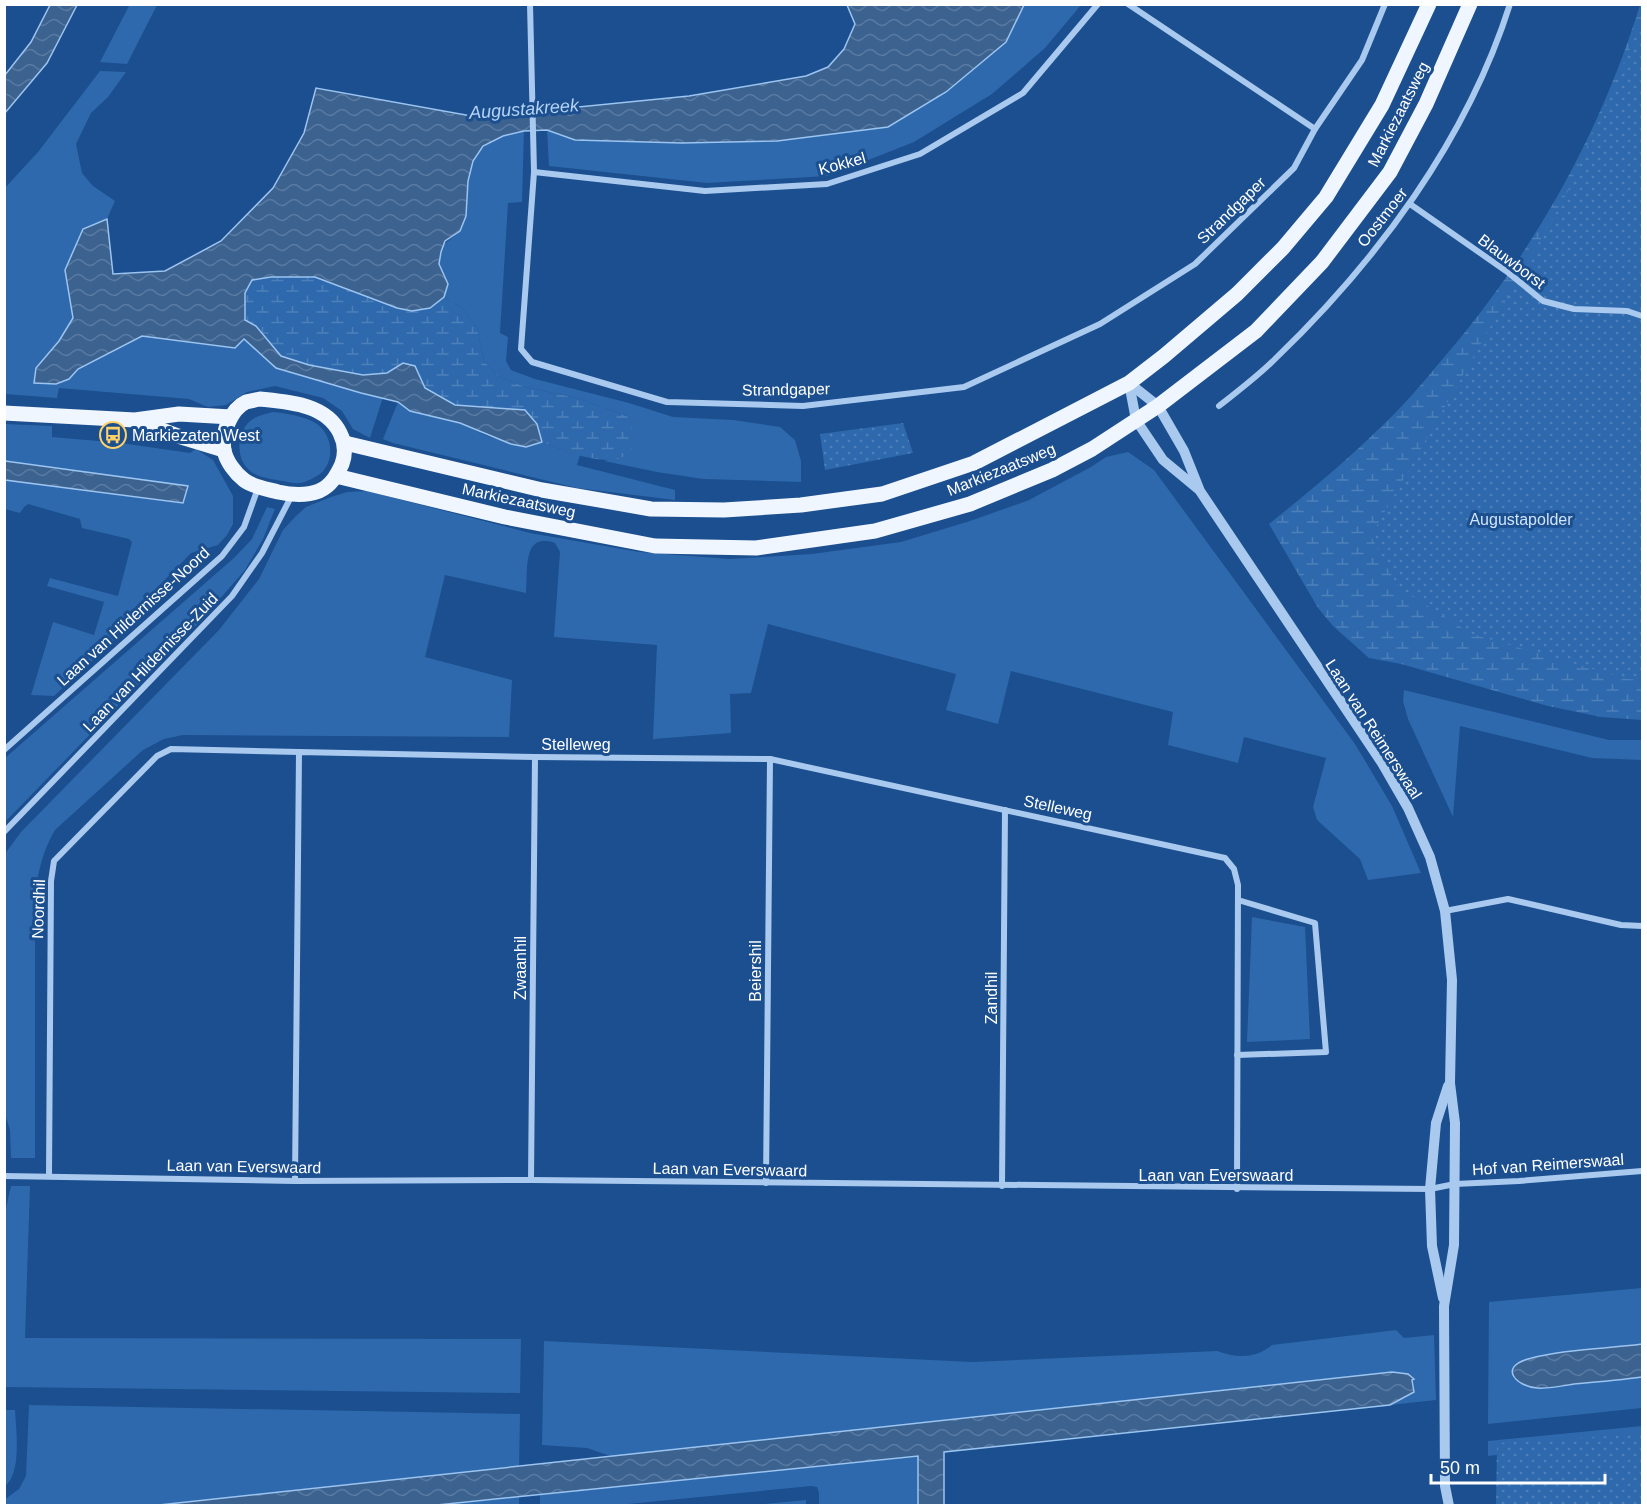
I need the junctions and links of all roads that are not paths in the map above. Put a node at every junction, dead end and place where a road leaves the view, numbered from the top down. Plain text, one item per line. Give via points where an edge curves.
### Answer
1 (531, 4) edge
2 (1098, 4) edge
3 (1128, 4) edge
4 (1385, 4) edge
5 (1429, 4) edge
6 (1470, 4) edge
7 (1510, 4) edge
8 (1316, 129) junction
9 (534, 172) junction
10 (1410, 204) junction
11 (1642, 316) edge
12 (1129, 383) junction
13 (1158, 406) junction
14 (1219, 406) dead end
15 (4, 413) edge
16 (231, 417) junction
17 (135, 420) junction
18 (1136, 420) junction
19 (345, 443) junction
20 (224, 450) junction
21 (336, 476) junction
22 (258, 487) junction
23 (1200, 490) junction
24 (292, 495) junction
25 (4, 750) edge
26 (298, 752) junction
27 (535, 757) junction
28 (770, 759) junction
29 (1005, 810) junction
30 (4, 832) edge
31 (1238, 900) junction
32 (1445, 911) junction
33 (1642, 926) edge
34 (1237, 1055) junction
35 (1450, 1083) junction
36 (1642, 1171) edge
37 (4, 1176) edge
38 (49, 1176) junction
39 (531, 1180) junction
40 (296, 1182) junction
41 (766, 1183) junction
42 (1455, 1184) junction
43 (1002, 1186) junction
44 (1237, 1189) junction
45 (1430, 1190) junction
46 (1444, 1306) junction
47 (1445, 1486) junction
48 (1442, 1506) edge
49 (1449, 1506) edge

1 - 9 street, Strandgaper
2 - 9 street, Kokkel via 1023,93 920,154 827,184 705,191
3 - 8 street
4 - 8 street, Strandgaper via 1362,60
5 - 12 main road, Markiezaatsweg via 1382,105 1326,197 1237,294
6 - 13 main road, Markiezaatsweg via 1426,104 1390,172 1322,262 1256,331
7 - 10 street, Oostmoer via 1446,149
8 - 9 street, Strandgaper via 1294,168 1195,264 1100,324 964,387 803,406 667,402 532,362 521,349
10 - 11 street, Blauwborst via 1543,301 1574,309 1627,311
10 - 14 street, Oostmoer via 1329,303 1274,360
12 - 13 street, Laan van Reimerswaal
12 - 18 street, Laan van Reimerswaal
12 - 19 main road, Markiezaatsweg via 974,463 882,494 801,505 651,509 542,490
13 - 18 main road, Markiezaatsweg
13 - 23 street, Laan van Reimerswaal via 1184,451
15 - 17 main road
16 - 17 main road via 179,414
16 - 19 main road via 244,403 260,399 317,409 336,424
16 - 20 main road
17 - 20 main road
18 - 21 main road, Markiezaatsweg via 1052,470 970,504 876,531 756,548 655,546 505,517
18 - 23 street, Laan van Reimerswaal via 1163,460
19 - 21 main road
20 - 22 main road via 230,465 244,481
21 - 24 main road via 329,486 317,492
22 - 24 main road
22 - 25 street, Laan van Hildernisse-Noord via 244,527 222,556
23 - 32 street, Laan van Reimerswaal via 1408,808 1430,857
24 - 30 street, Laan van Hildernisse-Zuid via 262,553 232,596
26 - 27 street, Stelleweg
26 - 38 street, Noordhil via 171,749 157,756 54,861
26 - 40 street
27 - 28 street, Stelleweg
27 - 39 street, Zwaanhil
28 - 29 street, Stelleweg
28 - 41 street, Beiershil
29 - 31 street, Stelleweg via 1226,858 1234,869
29 - 43 street, Zandhil
31 - 34 street, Stelleweg
31 - 34 street via 1315,923 1326,1052
32 - 33 street via 1508,899 1621,925
32 - 35 street, Laan van Reimerswaal via 1452,980
34 - 44 street, Stelleweg
35 - 42 street, Laan van Reimerswaal via 1455,1123
35 - 45 street, Laan van Reimerswaal via 1436,1123
36 - 42 street, Hof van Reimerswaal
37 - 38 street, Laan van Everswaard
38 - 40 street, Laan van Everswaard
39 - 40 street, Laan van Everswaard
39 - 41 street, Laan van Everswaard
41 - 43 street, Laan van Everswaard
42 - 45 street, Laan van Everswaard
42 - 46 street, Laan van Reimerswaal via 1454,1245
43 - 44 street, Laan van Everswaard
44 - 45 street, Laan van Everswaard
45 - 46 street, Laan van Reimerswaal via 1432,1246
46 - 47 street, Laan van Reimerswaal
47 - 48 street, Laan van Reimerswaal
47 - 49 street, Laan van Reimerswaal

